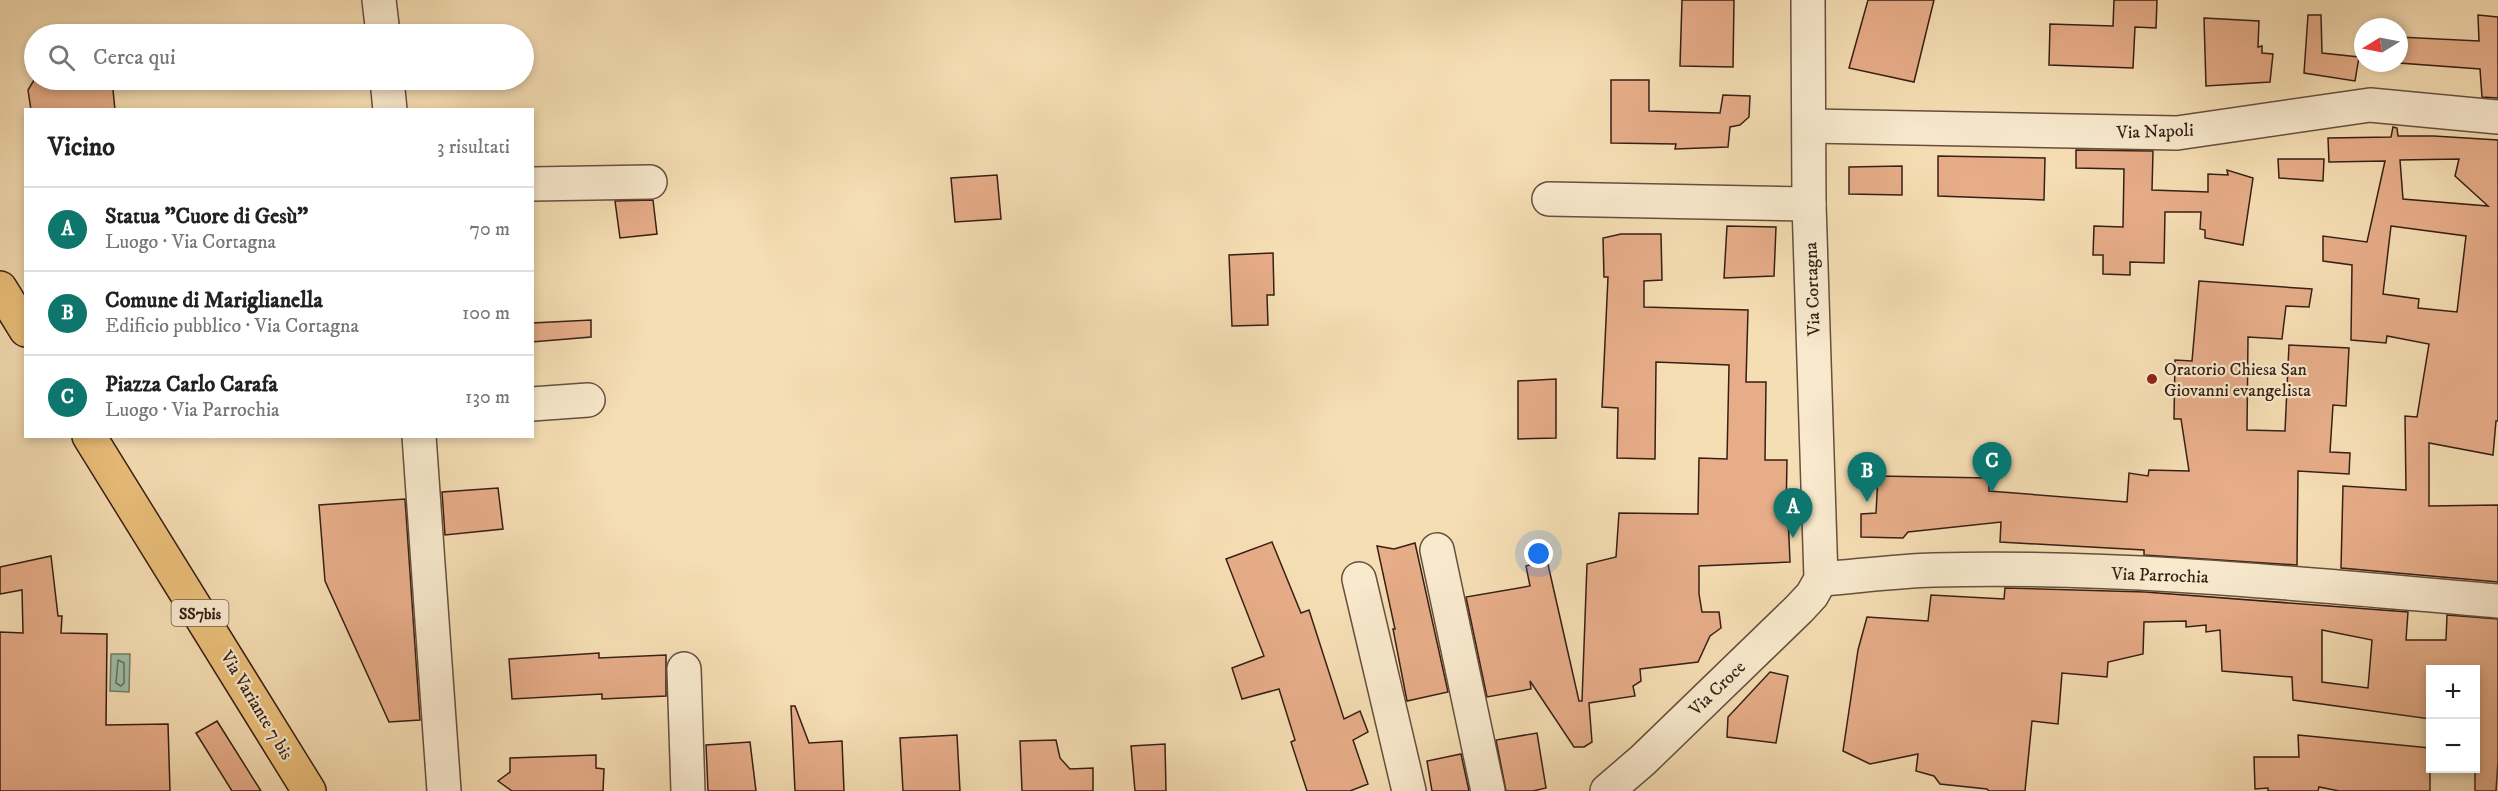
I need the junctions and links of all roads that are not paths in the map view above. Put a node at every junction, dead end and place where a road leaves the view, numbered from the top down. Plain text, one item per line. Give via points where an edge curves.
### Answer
1 (379, 0) edge
2 (1808, 0) edge
3 (381, 24) edge
4 (388, 90) edge
5 (390, 108) edge
6 (2498, 117) edge
7 (1810, 126) junction
8 (650, 182) dead end
9 (534, 184) edge
10 (1549, 199) dead end
11 (1809, 204) junction
12 (0, 288) edge
13 (24, 327) edge
14 (588, 400) dead end
15 (534, 404) edge
16 (90, 438) edge
17 (419, 438) edge
18 (1437, 550) dead end
19 (1359, 579) dead end
20 (1821, 579) junction
21 (2498, 601) edge
22 (684, 669) dead end
23 (309, 791) edge
24 (444, 791) edge
25 (688, 791) edge
26 (1409, 791) edge
27 (1488, 791) edge
28 (1607, 791) edge

1 - 3 street
2 - 7 street, Via Cortagna
4 - 5 street
6 - 7 street, Via Napoli via 2370,105 2177,133
7 - 11 street, Via Cortagna
8 - 9 street
10 - 11 street
11 - 20 street, Via Cortagna
12 - 13 main road
14 - 15 street
16 - 23 main road, Via Variante 7 bis / SS7bis
17 - 24 street
18 - 27 street
19 - 26 street
20 - 21 street, Via Parrochia via 1934,570 2072,571 2228,577
20 - 28 street, Via Croce via 1799,609
22 - 25 street

